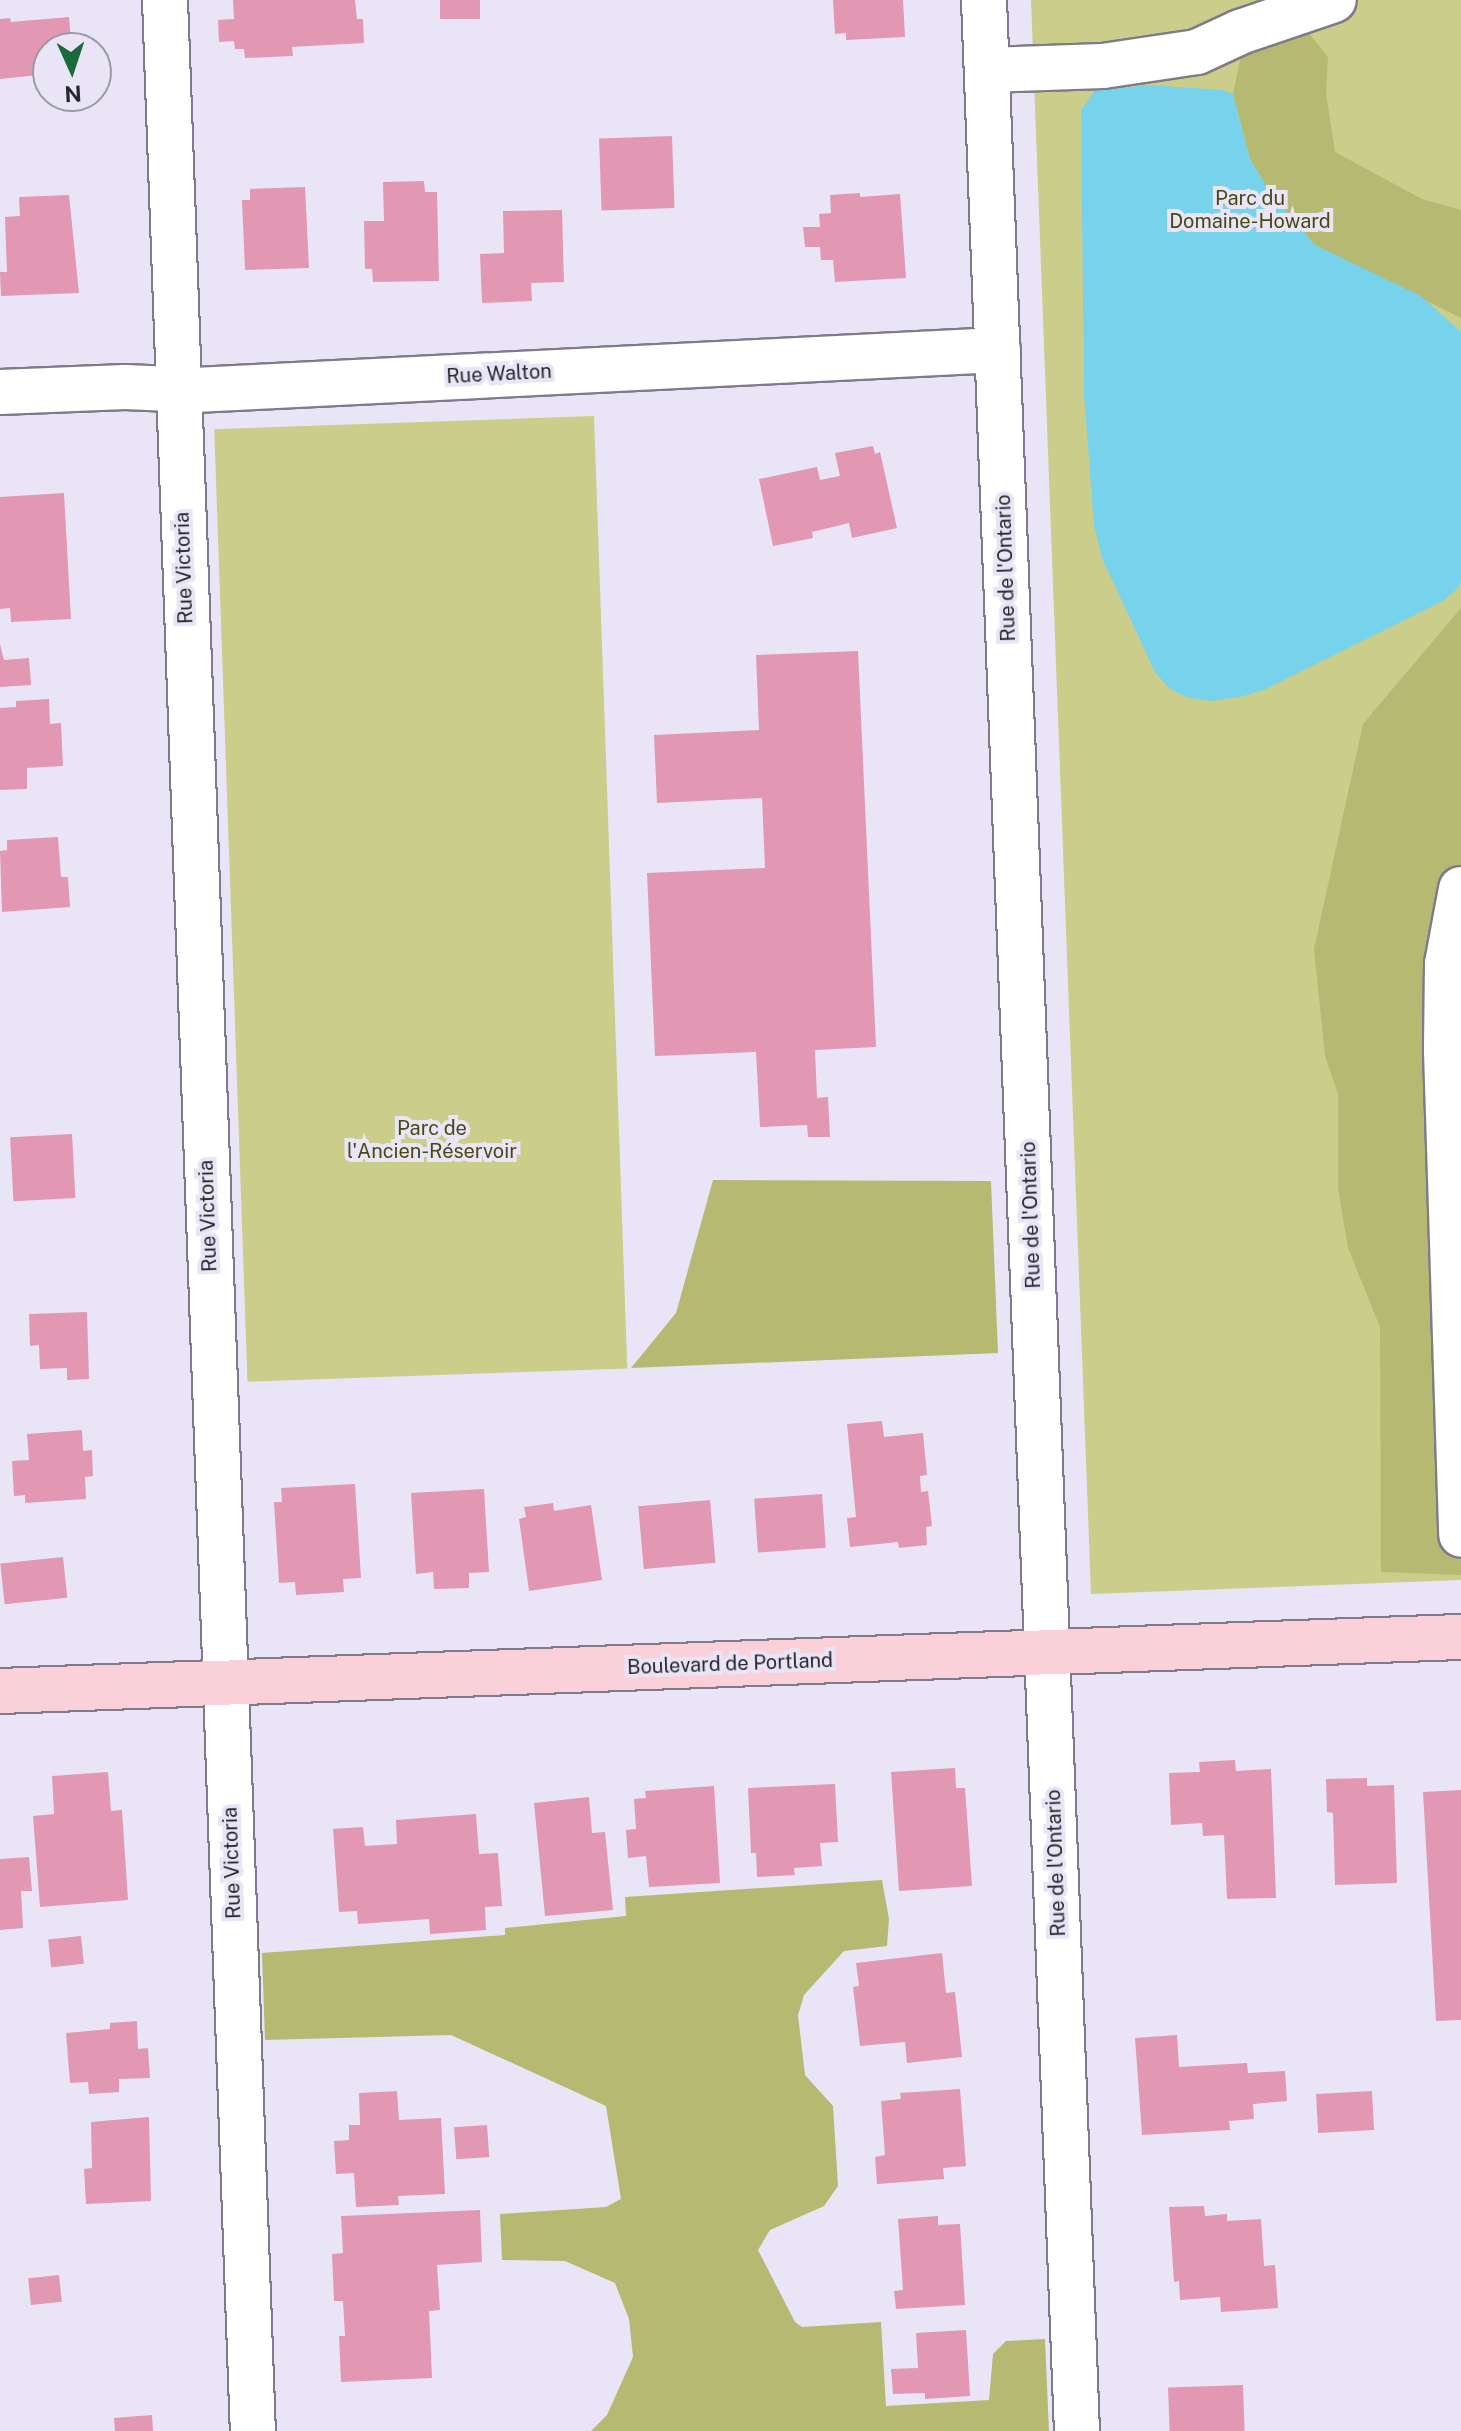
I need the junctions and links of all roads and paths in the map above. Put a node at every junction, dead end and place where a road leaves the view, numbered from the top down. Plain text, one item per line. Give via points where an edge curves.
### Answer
1 (165, 0) edge
2 (984, 0) edge
3 (1334, 0) edge
4 (987, 70) junction
5 (998, 350) junction
6 (177, 390) junction
7 (0, 392) edge
8 (1461, 889) edge
9 (1461, 1535) edge
10 (1461, 1637) edge
11 (1048, 1652) junction
12 (225, 1683) junction
13 (0, 1691) edge
14 (253, 2431) edge
15 (1077, 2431) edge

1 - 6 street, Rue Victoria
2 - 4 street, Rue de l'Ontario
3 - 4 street via 1197,52 1103,66
4 - 5 street, Rue de l'Ontario
5 - 6 street, Rue Walton
5 - 11 street, Rue de l'Ontario
6 - 7 street, Rue Walton
6 - 12 street, Rue Victoria
8 - 9 street via 1447,964 1446,1051
10 - 11 main road, Boulevard de Portland
11 - 12 main road, Boulevard de Portland
11 - 15 street, Rue de l'Ontario
12 - 13 main road, Boulevard de Portland
12 - 14 street, Rue Victoria

